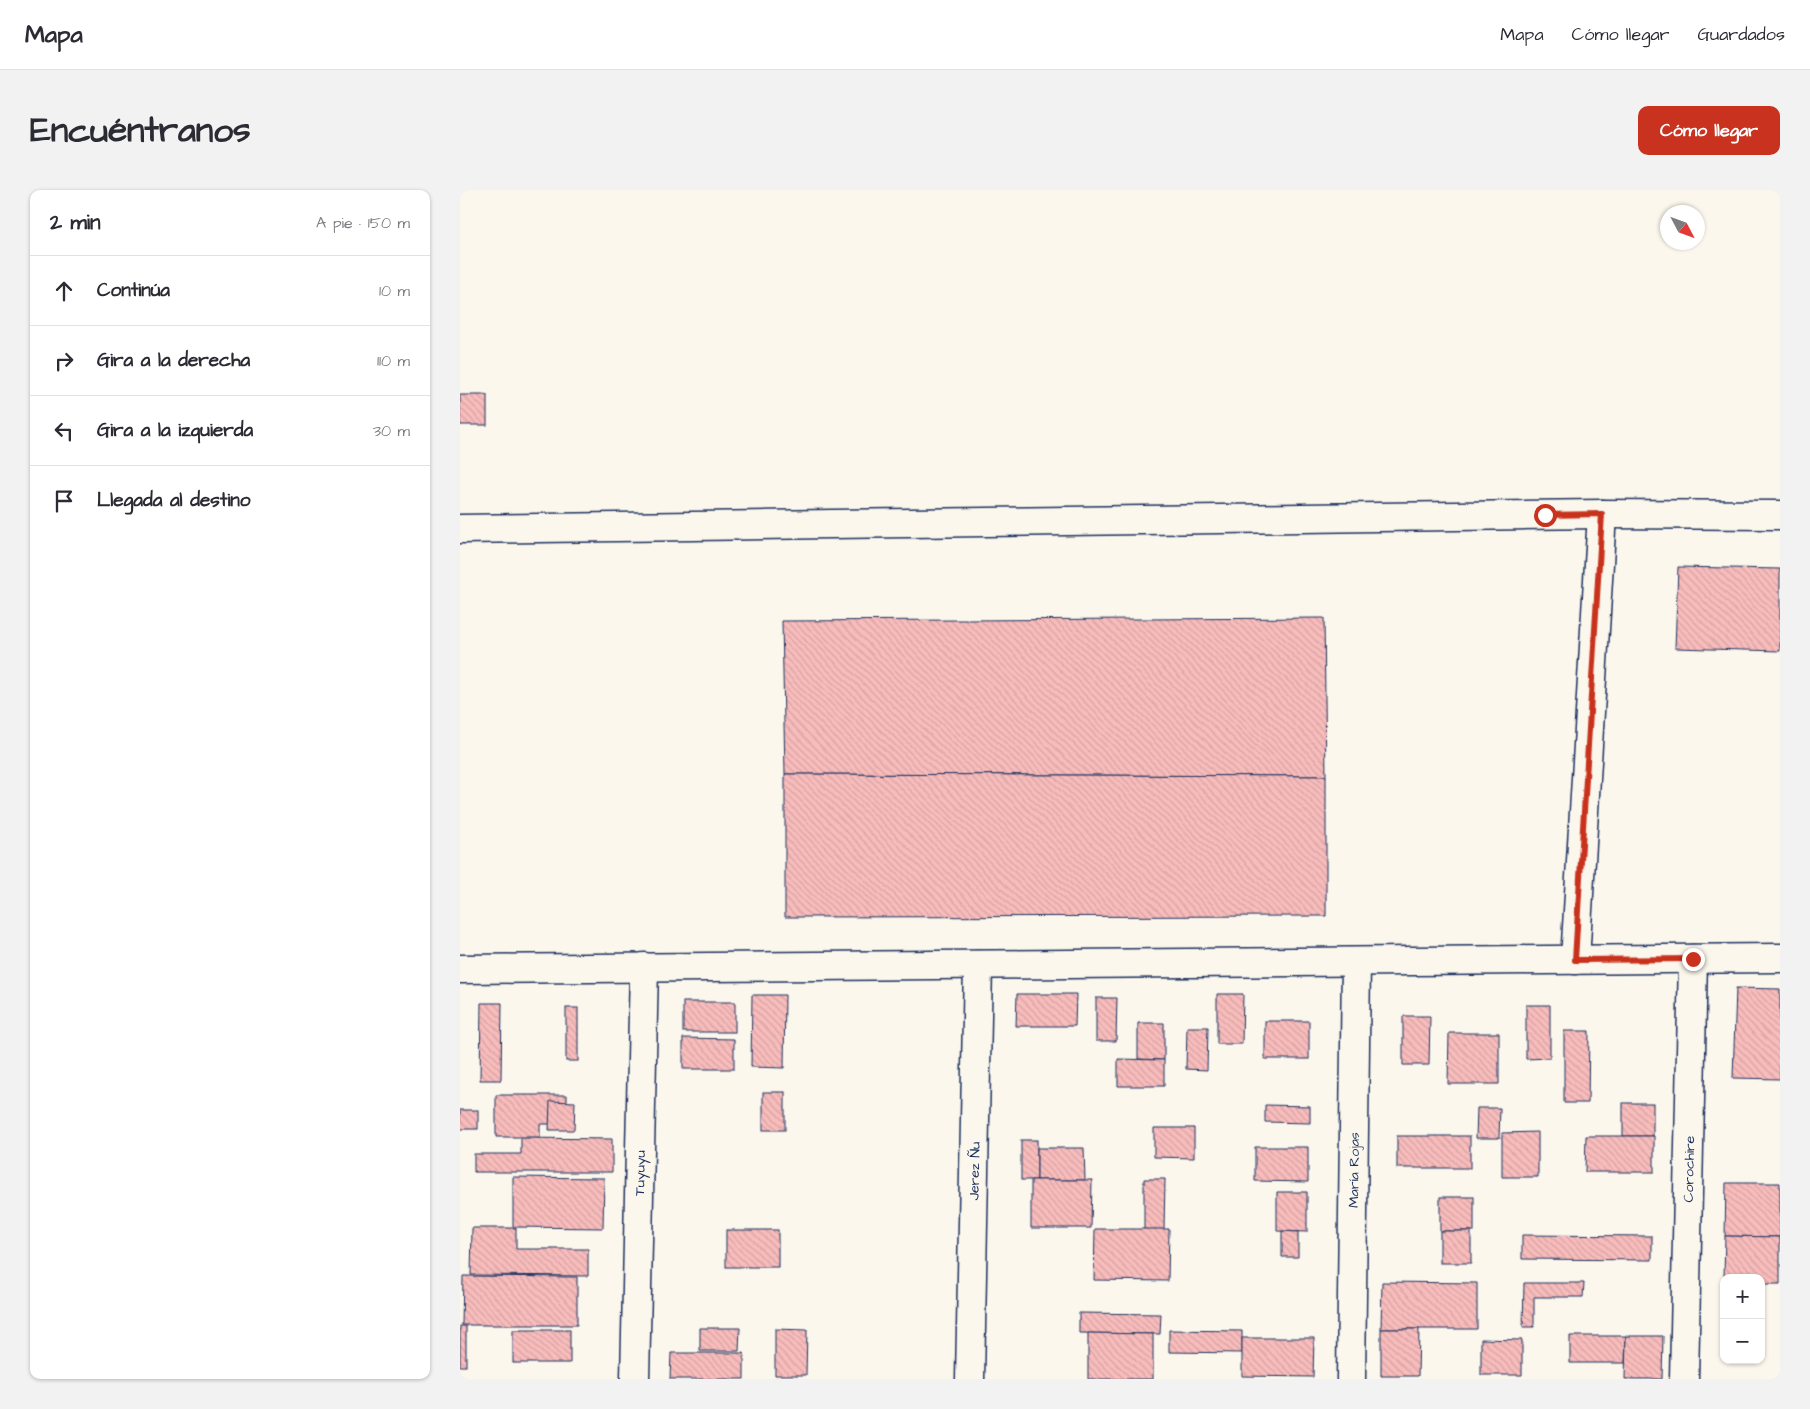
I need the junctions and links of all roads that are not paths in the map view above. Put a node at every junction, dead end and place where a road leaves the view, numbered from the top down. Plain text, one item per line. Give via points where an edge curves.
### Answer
1 (1602, 514) junction
2 (1780, 515) edge
3 (460, 529) edge
4 (1780, 958) edge
5 (1693, 959) junction
6 (1575, 960) junction
7 (1356, 962) junction
8 (978, 965) junction
9 (644, 967) junction
10 (460, 969) edge
11 (635, 1379) edge
12 (970, 1379) edge
13 (1351, 1379) edge
14 (1684, 1379) edge

1 - 2 street
1 - 3 street
1 - 6 street
4 - 5 street
5 - 6 street
5 - 14 street, Corochire
6 - 7 street
7 - 8 street
7 - 13 street, María Rojas
8 - 9 street
8 - 12 street, Jerez Ñu
9 - 10 street
9 - 11 street, Tuyuyu

